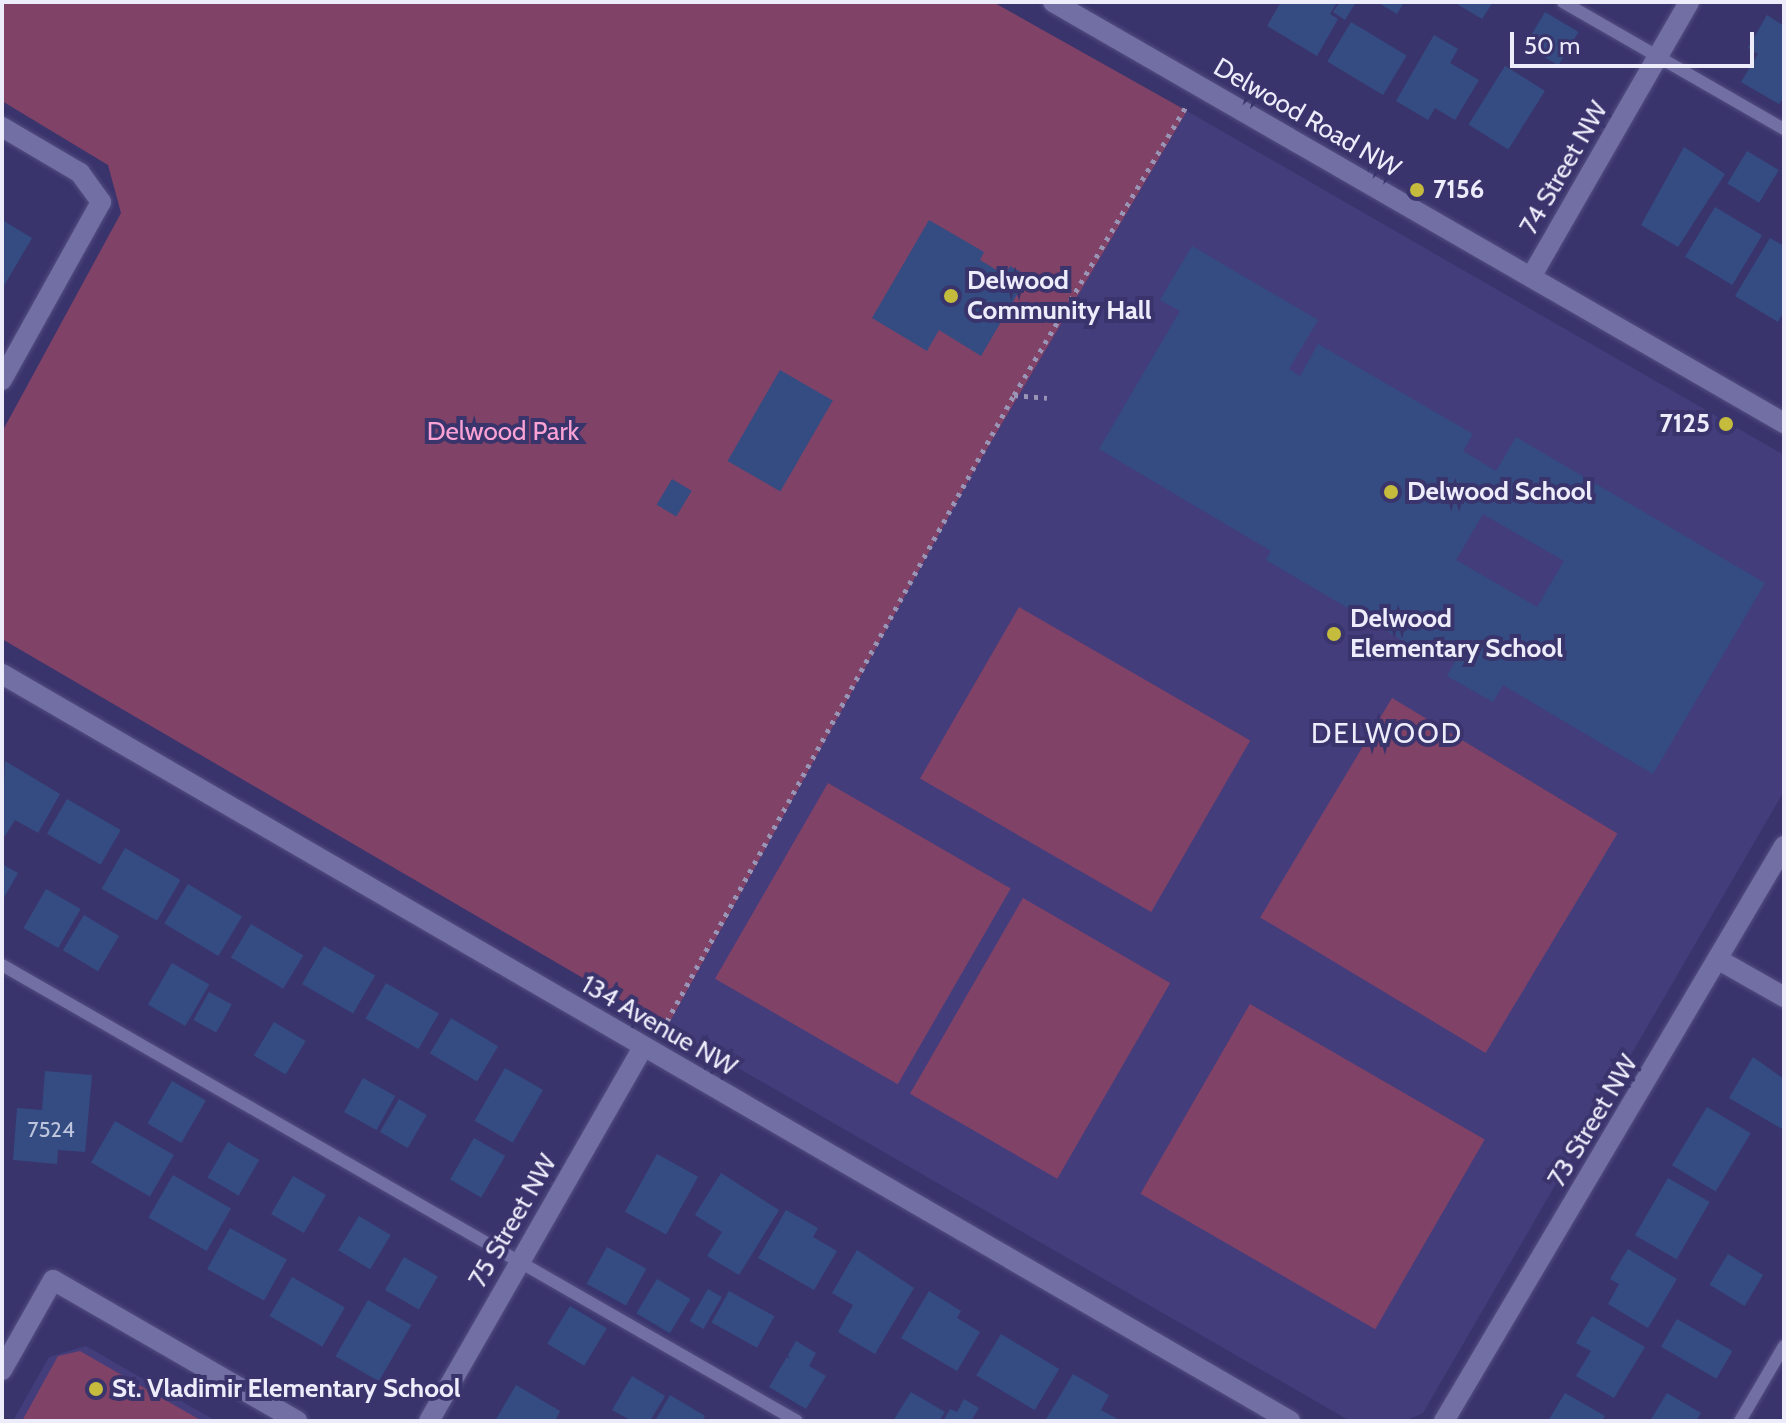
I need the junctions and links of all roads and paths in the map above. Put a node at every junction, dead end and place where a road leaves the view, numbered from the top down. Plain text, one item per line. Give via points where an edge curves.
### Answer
1 (1053, 2) edge
2 (1563, 2) edge
3 (1689, 2) edge
4 (1657, 56) junction
5 (1199, 86) junction
6 (2, 127) edge
7 (1784, 129) edge
8 (1531, 277) junction
9 (2, 380) edge
10 (1014, 395) junction
11 (1047, 398) dead end
12 (1784, 423) edge
13 (2, 674) edge
14 (1784, 846) edge
15 (1719, 960) junction
16 (2, 965) edge
17 (1784, 997) edge
18 (647, 1049) junction
19 (519, 1262) junction
20 (1784, 1346) edge
21 (2, 1370) edge
22 (297, 1421) edge
23 (429, 1421) edge
24 (797, 1421) edge
25 (1290, 1421) edge
26 (1444, 1421) edge
27 (1740, 1421) edge

1 - 5 street, Delwood Road NW
2 - 4 lane
3 - 4 street, 74 Street NW
4 - 7 lane
4 - 8 street, 74 Street NW
5 - 8 street, Delwood Road NW
5 - 10 path
6 - 9 street via 80,173 101,202
8 - 12 street, Delwood Road NW
10 - 11 path
10 - 18 path
13 - 18 street, 134 Avenue NW
14 - 15 street, 73 Street NW
15 - 17 street
15 - 26 street, 73 Street NW
16 - 19 lane
18 - 19 street, 75 Street NW
18 - 25 street, 134 Avenue NW
19 - 23 street, 75 Street NW
19 - 24 lane
20 - 27 lane
21 - 22 street via 53,1280

